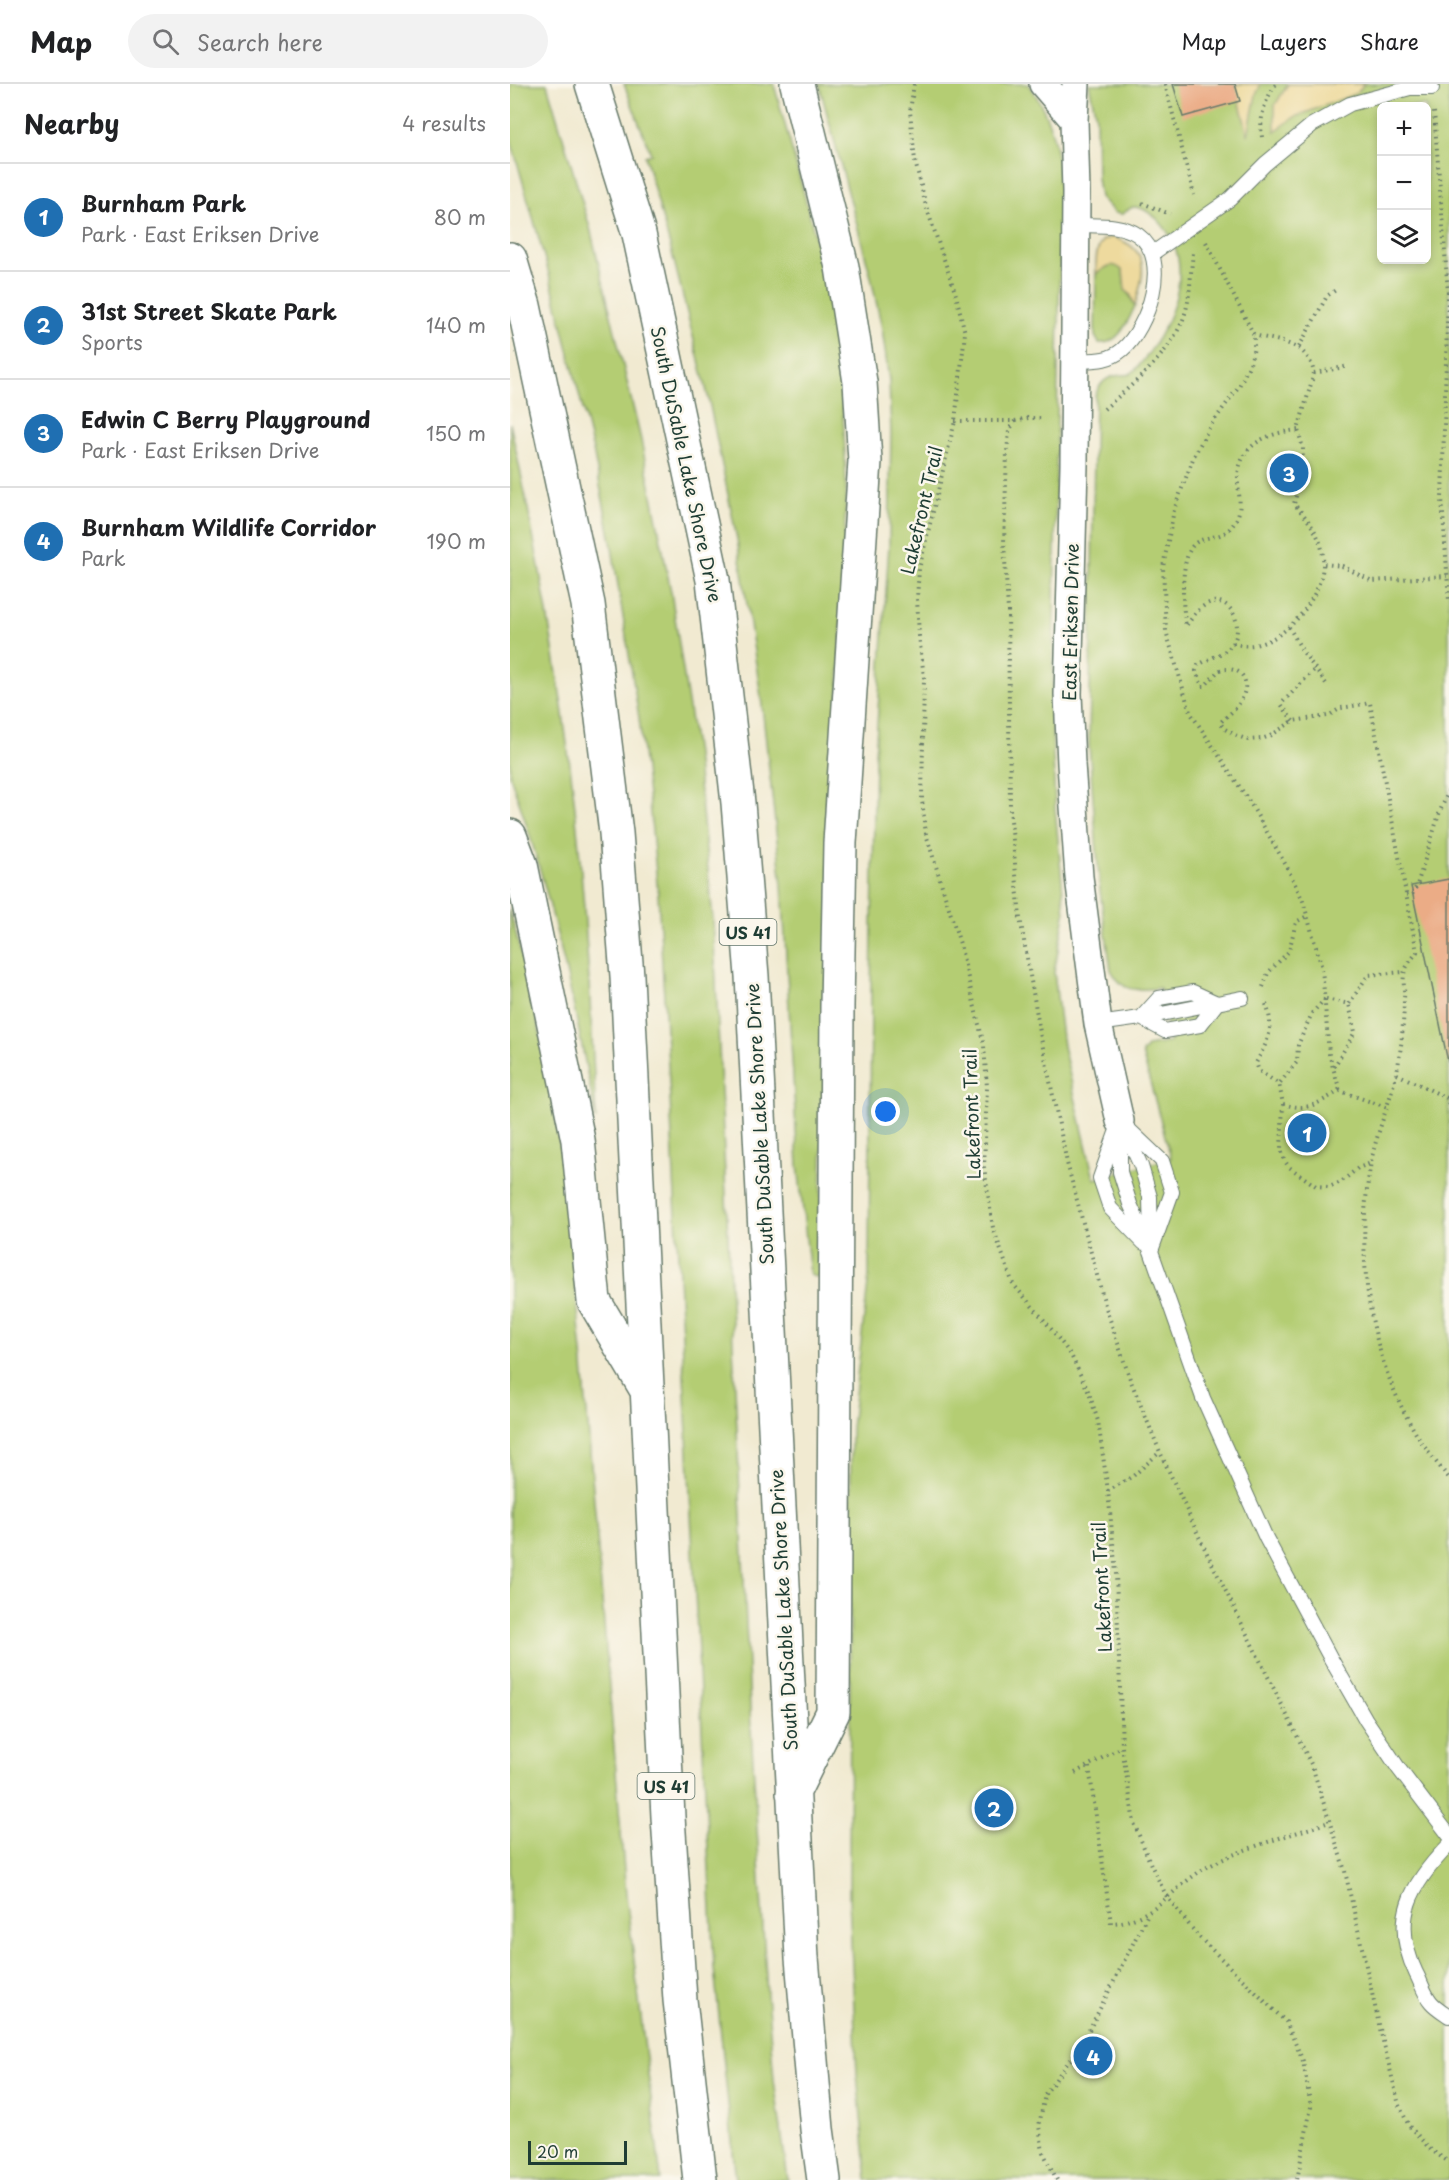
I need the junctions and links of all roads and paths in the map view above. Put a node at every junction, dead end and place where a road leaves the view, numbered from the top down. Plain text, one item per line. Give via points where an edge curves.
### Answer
1 (592, 84) edge
2 (796, 84) edge
3 (914, 84) edge
4 (1042, 84) edge
5 (1076, 84) edge
6 (1165, 84) edge
7 (1276, 84) edge
8 (1432, 88) joint
9 (1074, 120) junction
10 (1266, 164) junction
11 (1197, 224) junction
12 (1076, 225) junction
13 (1446, 230) edge
14 (1153, 253) junction
15 (510, 259) edge
16 (1337, 289) dead end
17 (1254, 335) junction
18 (1299, 347) junction
19 (1074, 361) junction
20 (1349, 366) dead end
21 (1314, 373) junction
22 (1048, 418) dead end
23 (955, 422) junction
24 (1298, 430) junction
25 (1446, 434) edge
26 (1324, 564) junction
27 (1447, 576) junction
28 (1449, 601) edge
29 (1288, 627) junction
30 (1233, 643) junction
31 (1315, 669) junction
32 (1327, 685) dead end
33 (1293, 721) junction
34 (1449, 790) edge
35 (510, 836) edge
36 (1406, 895) junction
37 (1308, 916) junction
38 (1404, 972) junction
39 (1264, 993) dead end
40 (1242, 998) dead end
41 (1326, 999) junction
42 (1264, 1000) dead end
43 (1349, 1004) junction
44 (1098, 1024) junction
45 (1334, 1066) junction
46 (1397, 1074) junction
47 (1279, 1084) junction
48 (1340, 1091) junction
49 (1283, 1104) junction
50 (1449, 1105) edge
51 (1386, 1107) junction
52 (1120, 1120) junction
53 (1371, 1164) junction
54 (1151, 1251) junction
55 (647, 1392) junction
56 (1160, 1452) dead end
57 (1449, 1478) edge
58 (1108, 1491) junction
59 (1122, 1747) junction
60 (1089, 1767) junction
61 (1075, 1773) dead end
62 (793, 1795) junction
63 (1329, 1822) dead end
64 (1449, 1835) edge
65 (1449, 1845) edge
66 (1167, 1897) junction
67 (1148, 1913) junction
68 (1449, 2016) edge
69 (700, 2180) edge
70 (824, 2180) edge
71 (1057, 2180) edge
72 (1297, 2180) edge

1 - 62 highway, South DuSable Lake Shore Drive / US 41 via 639,234 713,580 738,803 752,976
2 - 62 highway via 842,267 860,382 865,461 840,843 833,1712
3 - 23 path, Lakefront Trail via 910,111 915,161 965,333
4 - 9 street
5 - 9 street, East Eriksen Drive
6 - 11 path via 1196,200
7 - 10 path via 1262,113
8 - 10 lane via 1410,88 1350,104 1312,124
8 - 13 path
9 - 12 street, East Eriksen Drive
10 - 11 lane via 1230,200
11 - 14 lane
11 - 17 path
12 - 14 lane via 1120,228 1137,235
12 - 19 street, East Eriksen Drive
13 - 25 path
14 - 19 lane via 1154,290 1148,310 1123,349 1105,360
15 - 55 highway, US 41 via 524,306 588,604 615,821 627,976
16 - 18 path via 1327,296
17 - 18 path
17 - 37 path via 1250,364 1194,456 1174,510 1163,567 1166,631 1190,712 1250,801 1287,867
18 - 21 path via 1308,356
19 - 44 street, East Eriksen Drive via 1068,694 1079,877
20 - 21 path
21 - 24 path
22 - 23 path
23 - 58 path, Lakefront Trail via 919,568 916,599 924,676 922,800 926,834 960,944 984,1046 984,1167 993,1228 1012,1284 1071,1355 1089,1393 1098,1421
24 - 26 path via 1303,457 1294,504 1310,521 1321,544
24 - 30 path via 1260,440 1250,447 1239,471 1238,518 1221,536 1197,542 1189,551 1185,565 1186,626 1208,603 1226,604 1237,624
25 - 27 path via 1442,498
26 - 27 path via 1342,566 1372,581
26 - 29 path via 1310,603
27 - 28 path
29 - 30 path via 1257,646
29 - 31 path
30 - 33 path via 1196,668 1202,686 1219,670 1232,668 1242,675 1245,693 1221,725 1248,740 1270,736
31 - 32 path
31 - 33 path via 1281,704
33 - 36 path via 1328,716 1341,708 1370,703
34 - 36 path via 1417,885 1413,893
35 - 55 highway via 521,866 578,1140 594,1301
36 - 38 path via 1417,952
37 - 39 path via 1296,922 1289,951 1268,974
37 - 41 path
38 - 43 path via 1368,975
38 - 46 path
40 - 44 lane
41 - 43 path
41 - 45 path via 1329,1054
41 - 47 path via 1312,1013 1298,1045 1297,1062
42 - 47 path via 1270,1016 1270,1036 1256,1063 1259,1071
43 - 45 path via 1355,1032
44 - 52 street, East Eriksen Drive
45 - 48 path
46 - 50 path via 1447,1098
46 - 51 path
47 - 49 path
48 - 49 path via 1308,1108
48 - 51 path
49 - 53 path via 1281,1149 1289,1167 1316,1185 1329,1187
51 - 53 path
52 - 54 lane via 1150,1197
52 - 54 lane via 1120,1172
52 - 54 lane via 1100,1178 1110,1208
52 - 54 lane via 1162,1161 1172,1192
53 - 57 path via 1364,1235 1373,1327 1400,1405 1414,1432
54 - 64 lane via 1203,1398 1266,1538 1366,1720
55 - 69 highway, US 41 via 680,2000
56 - 58 path
58 - 59 path, Lakefront Trail via 1116,1573
59 - 60 path
59 - 66 path, Lakefront Trail via 1134,1823
60 - 61 path
60 - 67 path via 1111,1923 1126,1923
62 - 70 highway, South DuSable Lake Shore Drive / US 41 via 802,1958
63 - 66 path via 1204,1869
65 - 68 lane via 1425,1870 1408,1903 1403,1928 1408,1956 1430,2001
66 - 67 path
66 - 72 path, Lakefront Trail via 1197,1936 1286,2022 1303,2061 1311,2107
67 - 71 path via 1083,2042 1045,2094 1038,2126 1043,2152

